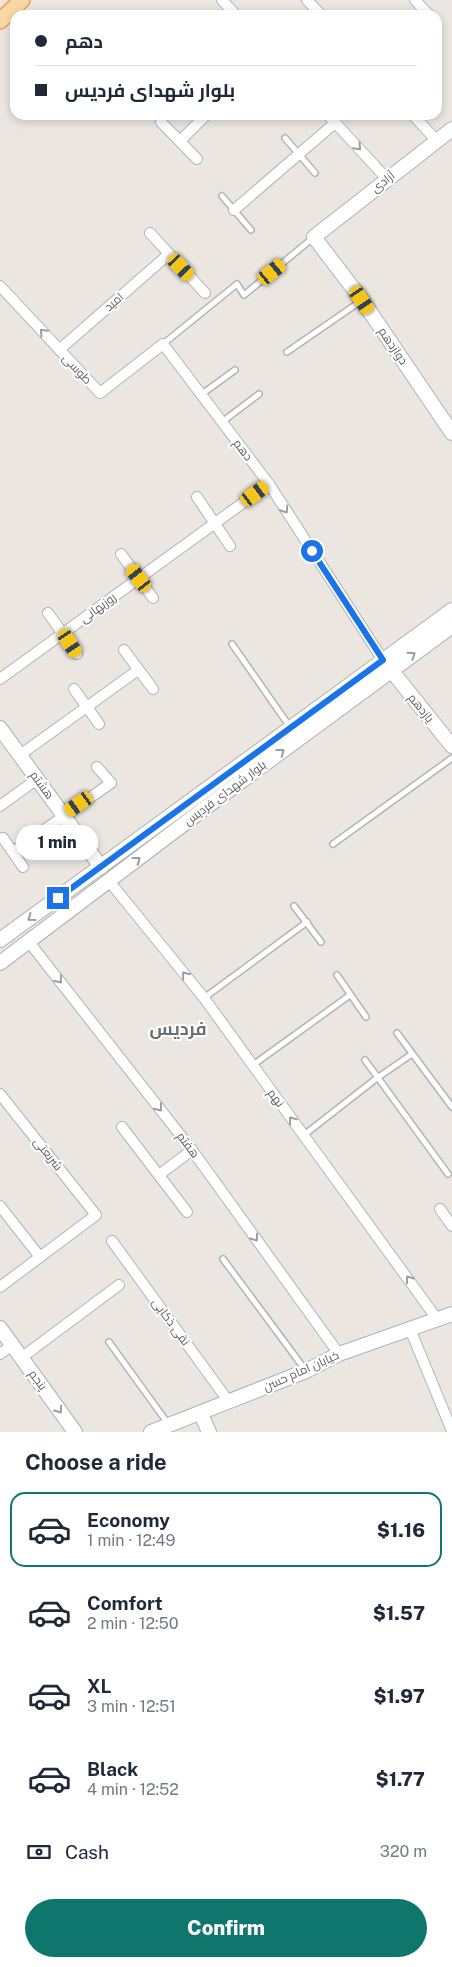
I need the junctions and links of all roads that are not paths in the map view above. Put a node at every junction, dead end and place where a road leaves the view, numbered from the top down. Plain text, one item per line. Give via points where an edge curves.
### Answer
1 (222, 0) edge
2 (308, 0) edge
3 (12, 4) edge
4 (231, 10) edge
5 (317, 10) edge
6 (0, 21) edge
7 (201, 120) edge
8 (331, 120) edge
9 (333, 120) edge
10 (418, 120) edge
11 (161, 122) dead end
12 (451, 131) edge
13 (284, 138) dead end
14 (436, 140) junction
15 (180, 141) junction
16 (298, 154) junction
17 (197, 159) dead end
18 (315, 173) dead end
19 (387, 179) junction
20 (222, 196) dead end
21 (234, 210) junction
22 (251, 230) dead end
23 (150, 233) dead end
24 (314, 237) junction
25 (169, 254) junction
26 (0, 286) edge
27 (206, 293) dead end
28 (362, 300) junction
29 (163, 344) junction
30 (59, 350) junction
31 (287, 352) dead end
32 (235, 370) dead end
33 (259, 394) dead end
34 (201, 395) junction
35 (222, 422) junction
36 (452, 433) edge
37 (269, 484) junction
38 (197, 497) dead end
39 (215, 523) junction
40 (230, 546) dead end
41 (120, 554) dead end
42 (139, 578) junction
43 (153, 598) dead end
44 (452, 610) edge
45 (48, 613) dead end
46 (452, 626) edge
47 (63, 633) junction
48 (232, 644) dead end
49 (124, 650) dead end
50 (76, 654) dead end
51 (387, 665) junction
52 (138, 670) junction
53 (0, 678) edge
54 (74, 689) dead end
55 (153, 689) dead end
56 (87, 706) junction
57 (99, 724) dead end
58 (290, 727) junction
59 (0, 728) edge
60 (452, 746) edge
61 (20, 755) junction
62 (452, 758) edge
63 (97, 767) dead end
64 (37, 779) junction
65 (0, 806) edge
66 (64, 816) junction
67 (3, 838) dead end
68 (333, 844) dead end
69 (13, 852) junction
70 (23, 867) dead end
71 (101, 867) junction
72 (109, 881) junction
73 (294, 906) dead end
74 (307, 922) junction
75 (0, 940) edge
76 (28, 942) junction
77 (321, 942) dead end
78 (0, 963) edge
79 (337, 976) dead end
80 (350, 994) junction
81 (204, 998) junction
82 (366, 1017) dead end
83 (397, 1033) dead end
84 (412, 1054) junction
85 (365, 1060) dead end
86 (252, 1066) junction
87 (377, 1078) junction
88 (0, 1094) edge
89 (452, 1107) edge
90 (122, 1127) dead end
91 (304, 1135) junction
92 (192, 1150) junction
93 (448, 1174) dead end
94 (159, 1175) junction
95 (0, 1206) edge
96 (440, 1209) dead end
97 (187, 1212) dead end
98 (452, 1226) edge
99 (112, 1241) dead end
100 (40, 1257) junction
101 (223, 1259) dead end
102 (119, 1285) dead end
103 (0, 1287) edge
104 (452, 1314) edge
105 (437, 1319) junction
106 (0, 1328) edge
107 (410, 1329) junction
108 (109, 1342) dead end
109 (12, 1345) junction
110 (0, 1354) edge
111 (339, 1354) junction
112 (21, 1358) junction
113 (306, 1371) junction
114 (229, 1402) junction
115 (201, 1414) junction
116 (170, 1425) junction
117 (452, 1431) edge
118 (75, 1432) edge
119 (151, 1432) edge
120 (209, 1432) edge

1 - 4 street
2 - 5 street
3 - 6 main road
7 - 15 street
8 - 16 street
9 -> 19 street
10 - 14 street
11 - 15 street
12 - 14 street, آزادی
13 - 16 lane
14 - 19 street, آزادی
15 - 17 street
16 - 18 lane
16 - 21 street
19 - 24 street, آزادی
20 - 21 lane
21 - 22 lane
23 - 25 street
24 - 28 street, دوازدهم
24 - 29 lane via 244,295 237,284
25 - 27 street
25 - 30 street, امید
30 -> 26 street, طوسی
28 - 31 lane
28 - 36 street, دوازدهم
29 - 30 street, طوسی via 100,393
29 - 34 street, دهم
32 - 34 lane
33 - 35 lane
34 - 35 street, دهم
35 - 37 street, دهم
37 - 39 street, روزبهانی
37 -> 51 street, دهم
38 - 39 street
39 - 40 street
39 - 42 street, روزبهانی
41 - 42 street
42 - 43 street
42 - 47 street, روزبهانی
44 - 51 street, بلوار شهدای فردیس
45 - 47 street
51 -> 46 street, بلوار شهدای فردیس
47 - 50 street
47 - 53 street, روزبهانی
48 - 58 lane
49 - 52 street
51 - 58 street, بلوار شهدای فردیس
51 - 60 street, یازدهم
72 -> 51 street, بلوار شهدای فردیس
52 - 55 street
52 - 56 street
54 - 56 street
56 - 57 street
56 - 61 street
58 - 71 street, بلوار شهدای فردیس
59 - 61 street, هشتم
61 - 64 street, هشتم
62 - 68 lane
63 - 66 street via 110,783
64 - 65 street
64 - 66 street, هشتم
66 - 69 street
66 - 71 street, هشتم
67 - 69 street
69 - 70 street
71 -> 75 street, بلوار شهدای فردیس
72 - 76 street, بلوار شهدای فردیس
81 -> 72 street, نهم
73 - 74 lane
74 - 77 lane
74 - 81 lane
76 - 78 street, بلوار شهدای فردیس
76 -> 92 street, هفتم
79 - 80 lane
80 - 82 lane
80 - 86 lane
81 - 86 street, نهم
83 - 84 lane
84 - 87 lane
84 - 89 lane
85 - 87 lane
91 -> 86 street, نهم
87 - 91 lane
87 - 93 lane
88 - 100 street, شریعتی via 96,1215
90 - 94 street
105 -> 91 street, نهم
92 - 94 street
92 -> 111 street, هفتم
94 - 97 street
95 - 100 street
96 - 98 street
99 - 114 street, نقی ذکایی
100 - 103 street
101 - 113 lane
102 - 112 street
104 - 105 street, خیابان امام حسن
105 - 107 street, خیابان امام حسن
106 - 109 street, پنجم
107 - 111 street, خیابان امام حسن
107 - 117 street
108 - 116 lane
109 - 110 street
109 - 112 street, پنجم
111 - 113 street, خیابان امام حسن
112 -> 118 street, پنجم
113 - 114 street, خیابان امام حسن
114 - 115 street, خیابان امام حسن
115 - 116 street, خیابان امام حسن
115 - 120 street
116 - 119 street, خیابان امام حسن

